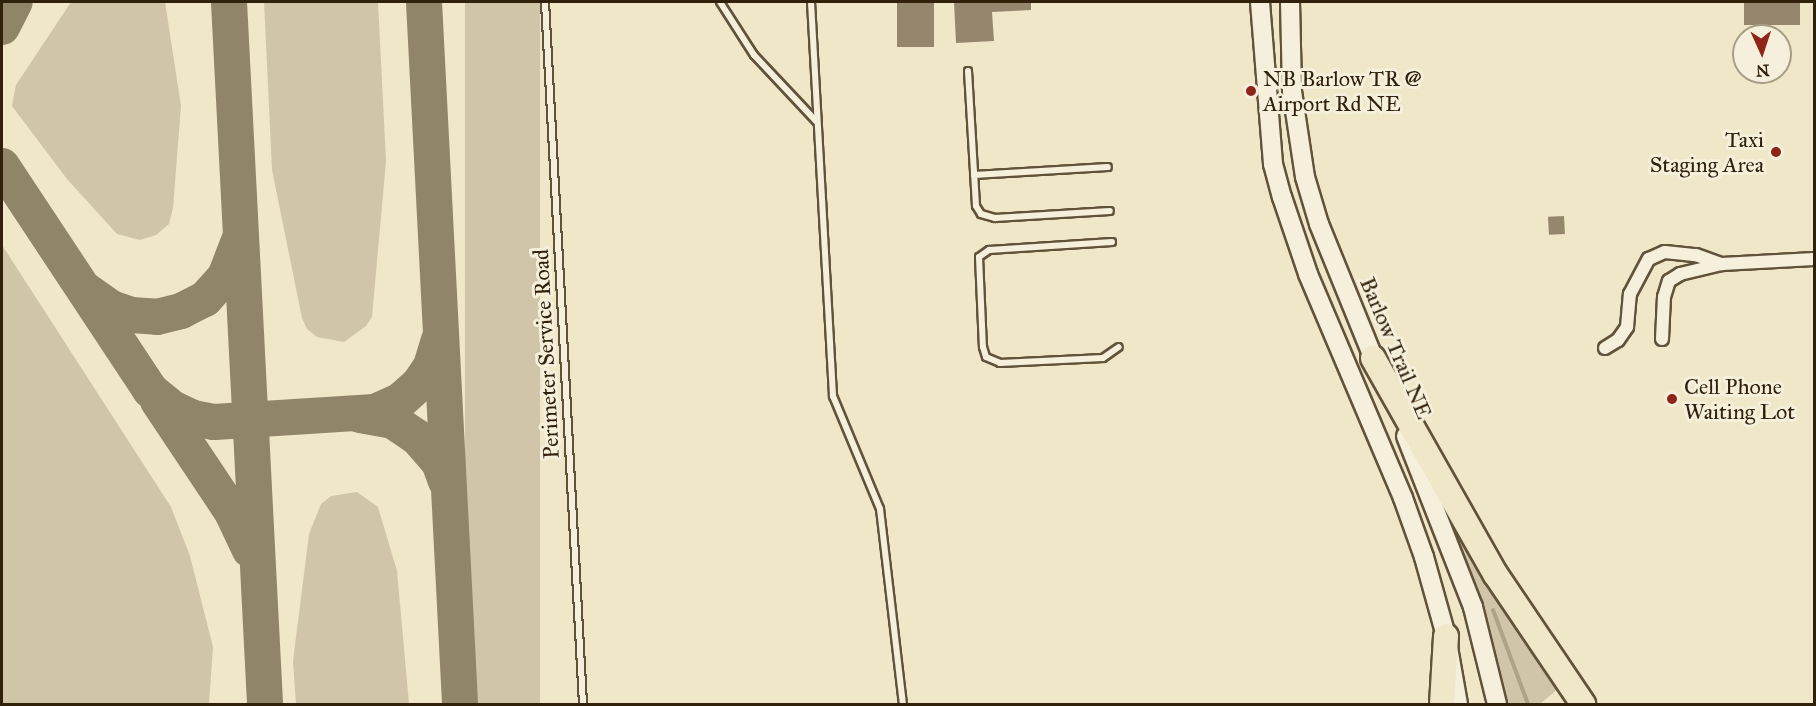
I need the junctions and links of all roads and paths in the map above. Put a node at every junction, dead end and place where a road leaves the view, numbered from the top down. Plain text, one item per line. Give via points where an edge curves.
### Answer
1 (545, 2) edge
2 (720, 2) edge
3 (811, 2) edge
4 (1258, 2) edge
5 (1281, 2) edge
6 (1290, 2) edge
7 (1289, 43) junction
8 (968, 71) dead end
9 (816, 122) junction
10 (1108, 167) dead end
11 (974, 175) junction
12 (1110, 211) dead end
13 (1112, 242) dead end
14 (1813, 258) edge
15 (1722, 264) junction
16 (1662, 339) dead end
17 (1119, 347) dead end
18 (1605, 348) dead end
19 (1373, 358) junction
20 (1446, 636) junction
21 (583, 705) edge
22 (903, 705) edge
23 (1442, 705) edge
24 (1458, 705) edge
25 (1497, 705) edge
26 (1583, 705) edge

1 - 21 lane, Perimeter Service Road
2 - 9 lane via 754,55
3 - 9 lane
4 - 20 main road via 1273,164 1282,197 1308,274 1403,498
5 - 7 main road
6 - 7 main road, Barlow Trail NE
7 - 19 main road, Barlow Trail NE via 1305,177 1318,224
8 - 11 lane
9 - 22 lane via 833,396 880,509
10 - 11 lane
11 - 12 lane via 976,206 981,214 995,218
13 - 17 lane via 989,250 979,257 982,347 986,357 1000,363 1103,358
14 - 15 street
15 - 16 street via 1680,274 1669,281
15 - 18 street via 1696,255 1665,252 1649,259 1630,294 1627,327 1618,340
19 - 25 main road, Barlow Trail NE via 1459,568 1484,645
19 - 26 highway via 1496,575
20 - 23 highway
20 - 24 main road

